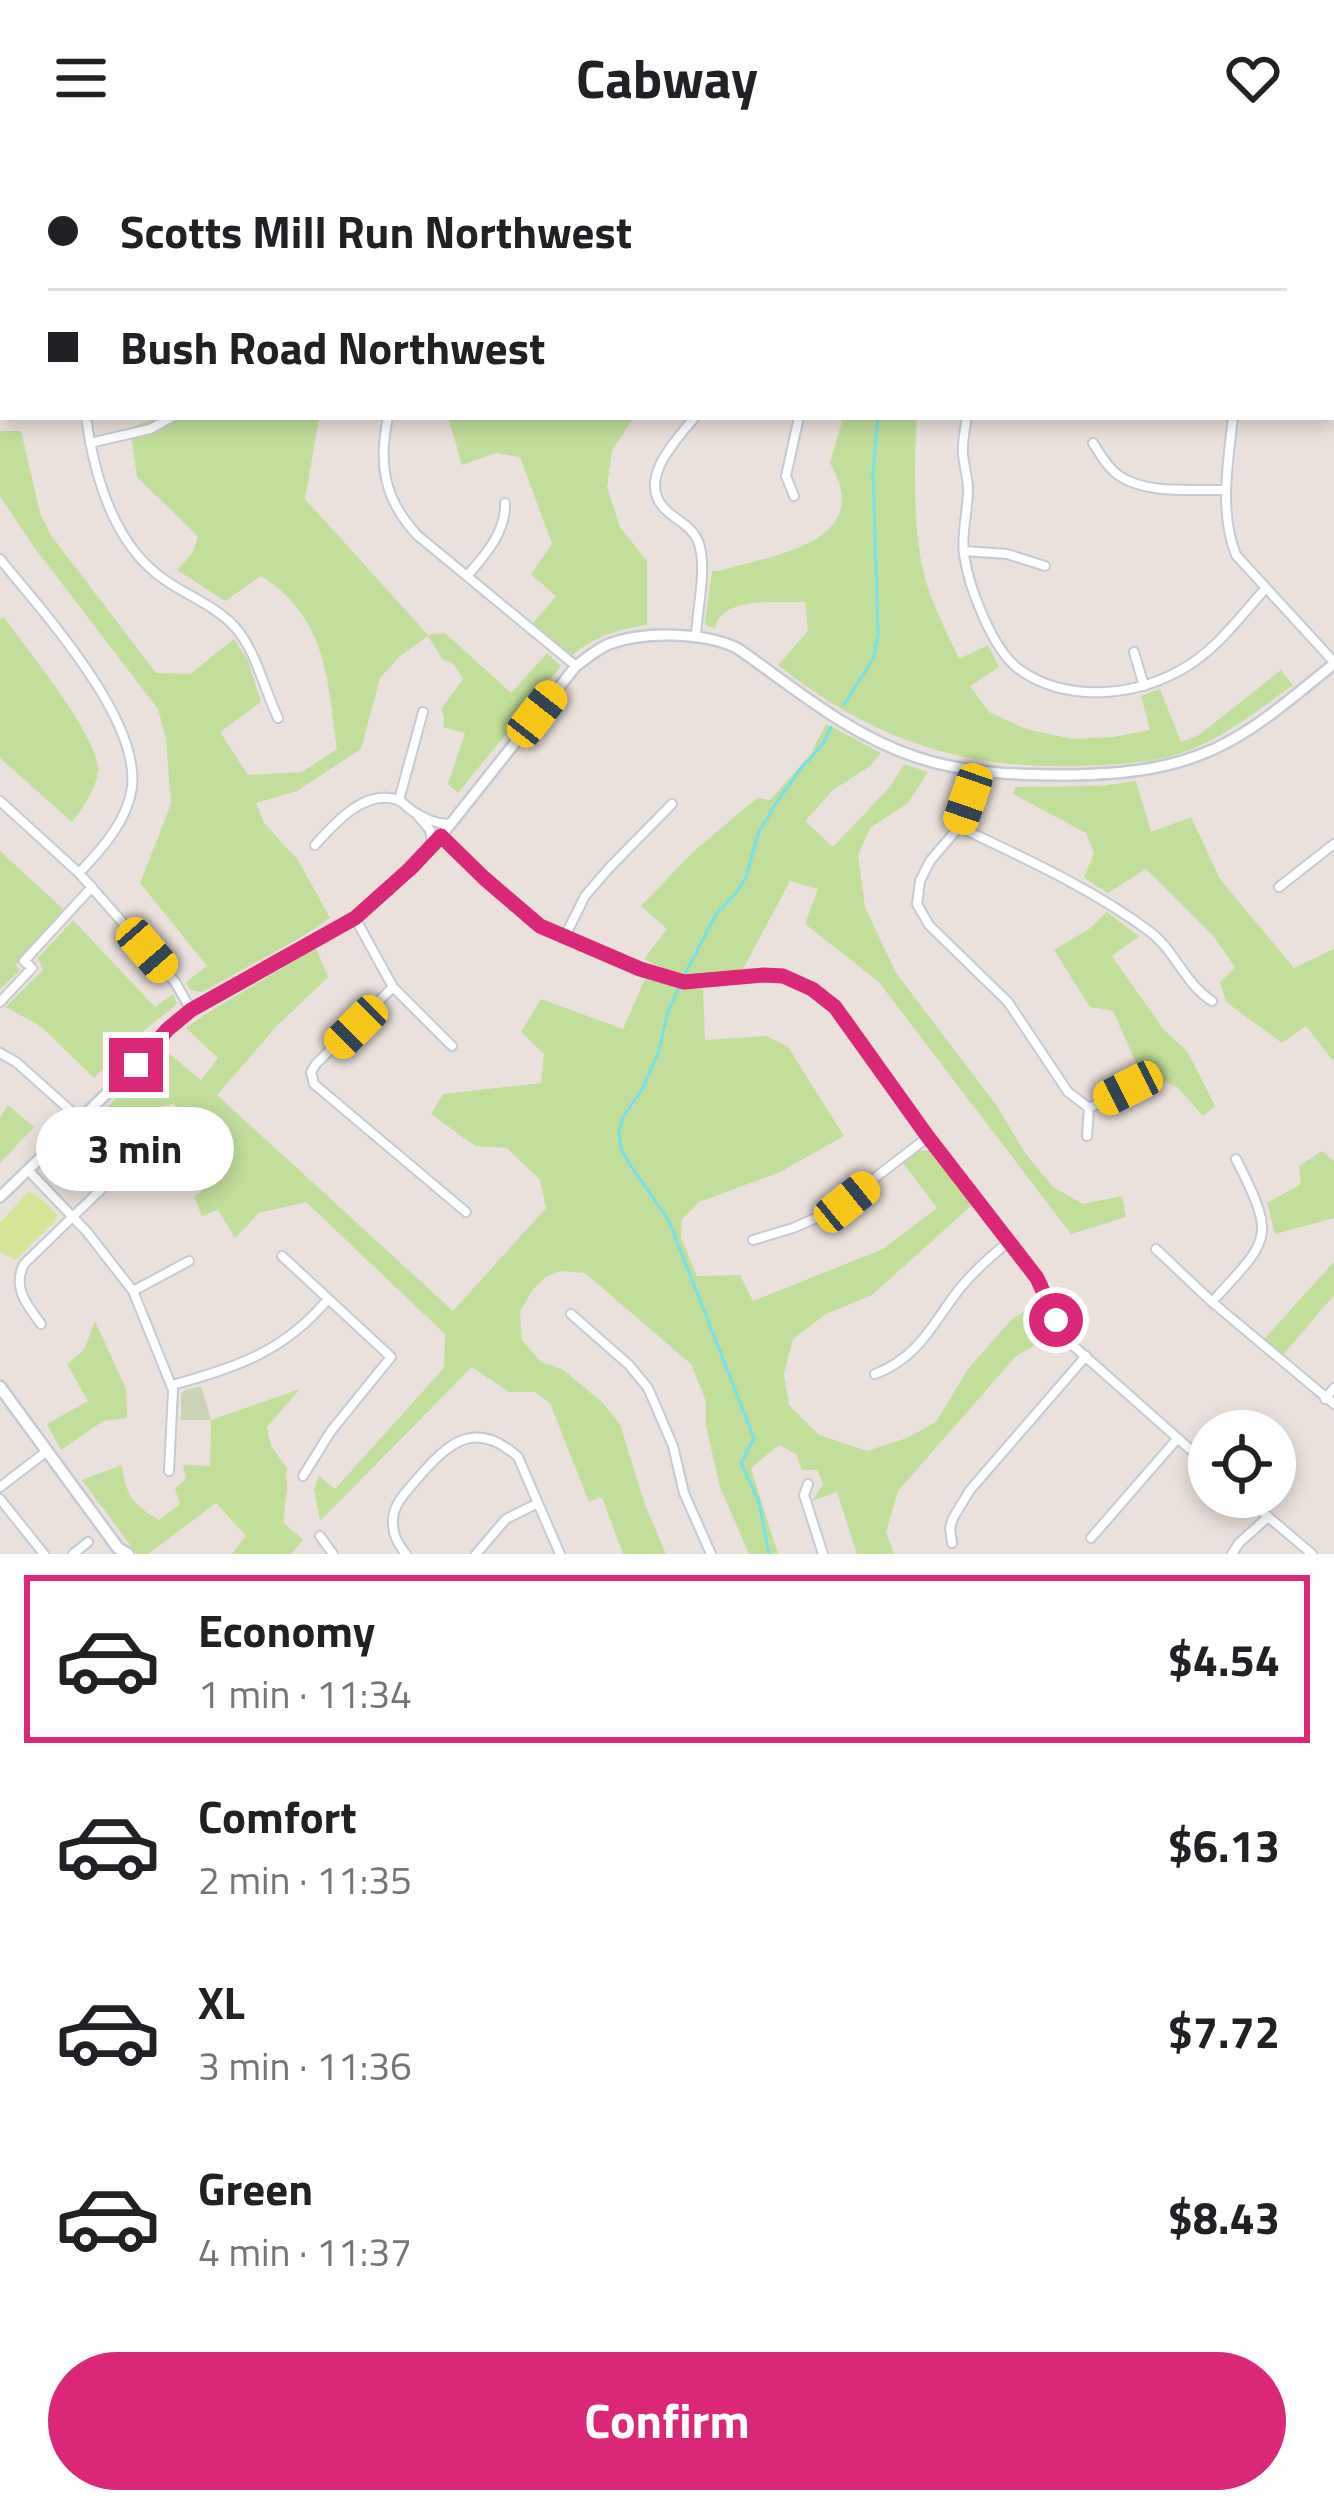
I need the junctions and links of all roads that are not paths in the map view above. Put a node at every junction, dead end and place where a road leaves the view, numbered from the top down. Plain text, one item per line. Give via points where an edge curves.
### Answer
1 (86, 420) edge
2 (166, 420) edge
3 (387, 420) edge
4 (692, 420) edge
5 (798, 420) edge
6 (967, 420) edge
7 (1233, 420) edge
8 (90, 443) junction
9 (1093, 443) dead end
10 (1226, 490) junction
11 (794, 496) dead end
12 (505, 503) dead end
13 (964, 551) junction
14 (2, 565) edge
15 (1045, 566) dead end
16 (468, 575) junction
17 (1265, 589) junction
18 (696, 636) junction
19 (1134, 652) dead end
20 (1334, 663) edge
21 (576, 666) junction
22 (1144, 686) junction
23 (423, 712) dead end
24 (278, 718) dead end
25 (978, 771) junction
26 (399, 800) junction
27 (0, 801) edge
28 (671, 804) dead end
29 (418, 815) junction
30 (450, 824) junction
31 (959, 826) junction
32 (437, 841) junction
33 (1334, 844) edge
34 (315, 845) dead end
35 (79, 872) junction
36 (92, 887) junction
37 (1279, 887) dead end
38 (355, 918) junction
39 (565, 936) junction
40 (393, 987) junction
41 (1212, 1000) dead end
42 (0, 1002) edge
43 (191, 1010) junction
44 (452, 1046) dead end
45 (0, 1054) edge
46 (1128, 1088) dead end
47 (1089, 1108) junction
48 (81, 1120) junction
49 (1088, 1136) dead end
50 (928, 1137) junction
51 (163, 1159) dead end
52 (1236, 1159) dead end
53 (28, 1169) junction
54 (0, 1196) edge
55 (466, 1212) dead end
56 (72, 1216) junction
57 (753, 1240) dead end
58 (1010, 1241) junction
59 (1156, 1249) dead end
60 (282, 1256) dead end
61 (189, 1261) dead end
62 (134, 1291) junction
63 (328, 1299) junction
64 (1212, 1302) junction
65 (571, 1314) dead end
66 (40, 1324) dead end
67 (1085, 1356) junction
68 (875, 1374) dead end
69 (172, 1385) junction
70 (0, 1387) edge
71 (1334, 1388) edge
72 (1330, 1401) edge
73 (1177, 1439) junction
74 (1188, 1448) edge
75 (47, 1451) junction
76 (169, 1471) dead end
77 (303, 1476) dead end
78 (808, 1484) dead end
79 (0, 1487) edge
80 (0, 1499) edge
81 (538, 1503) junction
82 (1266, 1518) edge
83 (1270, 1518) edge
84 (320, 1535) dead end
85 (1090, 1538) dead end
86 (88, 1542) dead end
87 (952, 1543) dead end
88 (121, 1552) edge
89 (44, 1554) edge
90 (73, 1554) edge
91 (333, 1554) edge
92 (406, 1554) edge
93 (476, 1554) edge
94 (560, 1554) edge
95 (711, 1554) edge
96 (823, 1554) edge
97 (1232, 1554) edge
98 (1312, 1554) edge

1 - 8 street
2 - 8 street
3 - 16 street via 387,485 399,515
4 - 18 street via 656,480 661,506 692,530 703,561
5 - 11 street via 786,476
6 - 13 street
7 - 10 street
8 - 24 street via 99,485 135,550 159,577 235,627
9 - 10 street via 1108,466 1137,485
10 - 17 street via 1236,555
12 - 16 street via 502,526
13 - 15 street
13 - 22 street via 994,638 1020,670 1080,692
14 - 35 street via 77,657 131,754 132,789 121,822
16 - 21 street
17 - 20 street
17 - 22 street via 1211,648
18 - 21 street via 613,643
18 - 25 street via 736,648 876,740
19 - 22 street
20 - 25 street via 1240,734 1175,764 1116,774
21 - 30 street
23 - 26 street
25 - 31 street
26 - 29 street
26 - 34 street via 361,804
27 - 35 street
28 - 39 street via 585,896
29 - 30 street
29 - 32 street
30 - 32 street
31 - 41 street via 1090,891 1155,935
31 - 47 street via 930,861 916,904 1009,1002 1068,1092
32 - 38 street
32 - 39 street via 540,926
33 - 37 street
35 - 36 street
36 - 42 street via 24,961 32,968
36 - 43 street
38 - 40 street
38 - 43 street
39 - 50 street via 670,980 783,976 812,989 835,1007
40 - 44 street
40 - 55 street via 311,1077
43 - 48 street
45 - 48 street
46 - 47 street
47 - 49 street
48 - 53 street
50 - 57 street via 832,1211
50 - 58 street
51 - 56 street via 133,1163
52 - 64 street via 1261,1212 1261,1241
53 - 54 street
53 - 56 street
56 - 62 street
56 - 66 street via 20,1272 20,1292
58 - 67 street
58 - 68 street via 964,1283 920,1344
59 - 64 street
60 - 63 street
61 - 62 street
62 - 69 street
63 - 69 street via 270,1351
63 - 77 street via 392,1358
64 - 72 street
65 - 95 street via 648,1388
67 - 73 street
67 - 87 street via 970,1490 953,1519
69 - 76 street
70 - 75 main road
71 - 72 street
73 - 74 street
73 - 85 street
75 - 79 street
75 - 88 main road
78 - 96 street via 804,1495
80 - 89 street
81 - 92 street via 507,1447 482,1437 460,1440 399,1502 392,1522
81 - 93 street via 506,1519
81 - 94 street
82 - 97 street
83 - 98 street
84 - 91 street
86 - 90 street

